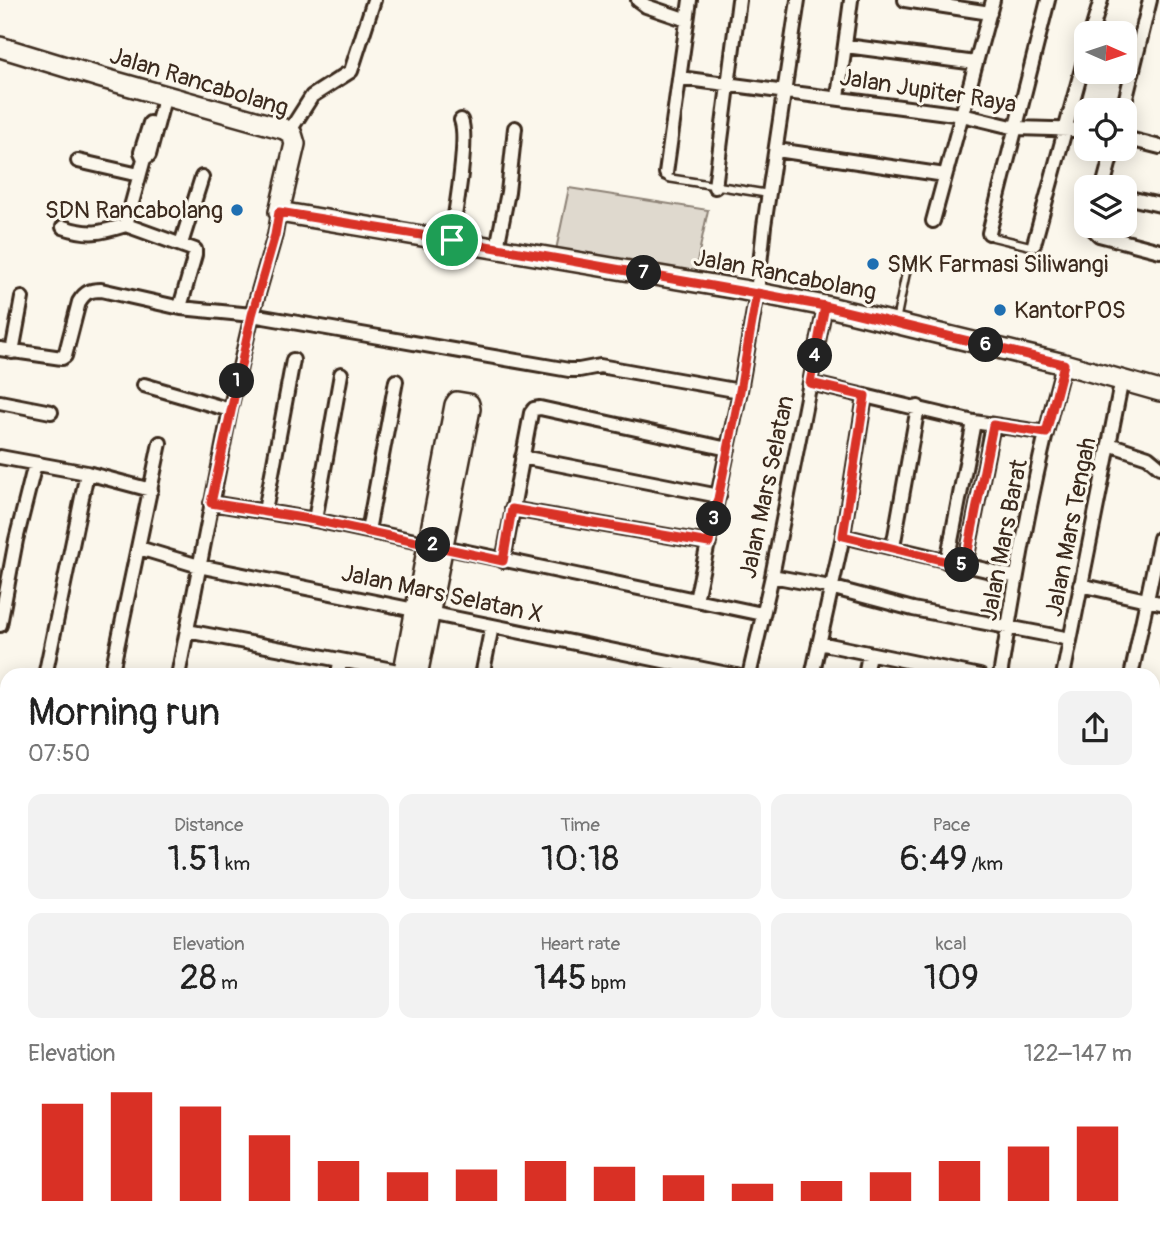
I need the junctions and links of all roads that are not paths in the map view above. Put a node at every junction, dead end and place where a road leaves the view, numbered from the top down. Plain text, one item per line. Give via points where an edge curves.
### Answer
1 (374, 0) edge
2 (638, 0) edge
3 (690, 0) edge
4 (739, 0) edge
5 (799, 0) edge
6 (851, 0) edge
7 (905, 0) edge
8 (993, 0) edge
9 (1048, 0) edge
10 (1101, 0) edge
11 (1150, 0) edge
12 (990, 13) junction
13 (687, 20) junction
14 (1095, 21) edge
15 (846, 46) junction
16 (0, 47) edge
17 (976, 63) junction
18 (680, 78) junction
19 (1077, 84) edge
20 (729, 86) junction
21 (786, 92) junction
22 (162, 94) junction
23 (838, 97) junction
24 (1126, 98) edge
25 (962, 115) junction
26 (461, 120) dead end
27 (515, 128) dead end
28 (1016, 128) junction
29 (1063, 130) junction
30 (1074, 130) edge
31 (289, 132) junction
32 (1074, 134) edge
33 (1137, 141) edge
34 (1160, 147) edge
35 (777, 150) junction
36 (78, 161) dead end
37 (666, 173) joint
38 (139, 175) junction
39 (945, 176) junction
40 (202, 177) dead end
41 (715, 187) junction
42 (769, 194) junction
43 (1137, 200) edge
44 (1160, 205) edge
45 (279, 212) junction
46 (933, 222) dead end
47 (126, 225) junction
48 (63, 227) dead end
49 (989, 233) joint
50 (1110, 238) edge
51 (452, 240) junction
52 (181, 244) junction
53 (1034, 244) joint
54 (497, 248) junction
55 (1160, 251) edge
56 (908, 263) dead end
57 (757, 293) junction
58 (22, 298) dead end
59 (825, 306) junction
60 (180, 307) junction
61 (252, 315) junction
62 (896, 323) junction
63 (6, 351) edge
64 (293, 360) dead end
65 (1063, 368) junction
66 (341, 374) dead end
67 (396, 381) dead end
68 (810, 383) junction
69 (1122, 383) junction
70 (144, 385) dead end
71 (740, 391) junction
72 (1160, 391) edge
73 (865, 396) junction
74 (0, 402) edge
75 (918, 407) junction
76 (230, 410) junction
77 (51, 412) dead end
78 (974, 422) junction
79 (993, 425) junction
80 (1046, 433) junction
81 (160, 443) dead end
82 (1109, 444) junction
83 (728, 449) junction
84 (0, 457) edge
85 (522, 457) junction
86 (35, 464) junction
87 (1160, 467) edge
88 (87, 473) junction
89 (151, 490) junction
90 (719, 496) junction
91 (211, 503) junction
92 (512, 509) junction
93 (265, 512) junction
94 (315, 520) junction
95 (368, 531) junction
96 (843, 536) junction
97 (1160, 538) edge
98 (709, 543) junction
99 (436, 545) junction
100 (893, 547) junction
101 (139, 548) junction
102 (503, 561) junction
103 (947, 562) junction
104 (199, 566) junction
105 (965, 566) junction
106 (772, 576) junction
107 (1016, 577) junction
108 (1080, 585) junction
109 (830, 587) junction
110 (1146, 599) junction
111 (696, 600) junction
112 (1160, 603) edge
113 (423, 611) junction
114 (762, 614) junction
115 (0, 625) edge
116 (492, 625) junction
117 (1008, 626) junction
118 (187, 631) junction
119 (1070, 639) junction
120 (818, 643) junction
121 (869, 654) junction
122 (340, 661) junction
123 (47, 668) edge
124 (113, 668) edge
125 (180, 668) edge
126 (339, 668) edge
127 (377, 668) edge
128 (409, 668) edge
129 (484, 668) edge
130 (699, 668) edge
131 (751, 668) edge
132 (813, 668) edge
133 (866, 668) edge
134 (940, 668) edge
135 (1001, 668) edge
136 (1065, 668) edge
137 (1133, 668) edge

1 - 31 street via 351,71 316,93
2 - 13 street
3 - 13 street
4 - 20 street
5 - 21 street
6 - 15 street
7 - 12 street
8 - 12 street
9 - 28 street
10 - 14 street
11 - 24 street
12 - 17 street
13 - 18 street
15 - 17 street
15 - 23 street
16 - 22 street, Jalan Rancabolang
17 - 25 street
18 - 20 street, Jalan Jupiter Raya
18 - 37 street
19 - 29 street
20 - 21 street, Jalan Jupiter Raya
20 - 41 street
21 - 23 street, Jalan Jupiter Raya
21 - 35 street
22 - 31 street, Jalan Rancabolang
22 - 38 street via 142,148
23 - 25 street, Jalan Jupiter Raya
25 - 28 street, Jalan Jupiter Raya
25 - 39 street
26 - 51 street via 464,133
27 - 54 street
28 - 29 street, Jalan Jupiter Raya
28 - 49 street
29 - 30 street, Jalan Jupiter Raya
29 - 32 street, Jalan Jupiter Raya
29 - 53 street
31 - 45 street, Jalan Rancabolang via 295,144
33 - 34 street
35 - 39 street
35 - 42 street
36 - 38 street
37 - 41 lane via 668,178
38 - 47 street
39 - 46 street
40 - 52 street
41 - 42 lane
42 - 57 street
43 - 44 street
45 - 51 street, Jalan Rancabolang
45 - 61 street
47 - 48 street via 100,233
47 - 52 street
49 - 53 lane
50 - 55 street
51 - 54 street, Jalan Rancabolang
52 - 60 street via 192,247 195,255
54 - 57 street, Jalan Rancabolang
56 - 62 lane
57 - 59 street, Jalan Rancabolang
57 - 71 street
58 - 63 street
59 - 62 street, Jalan Rancabolang
59 - 68 street, Jalan Mars Selatan
60 - 61 street
60 - 63 street via 90,290 79,302 65,356
61 - 71 street via 569,370 600,366
61 - 76 street
62 - 65 street, Jalan Rancabolang
64 - 93 street
65 - 69 street, Jalan Rancabolang
65 - 80 street, Jalan Mars Barat
66 - 94 street
67 - 95 street
68 - 73 street
68 - 106 street, Jalan Mars Selatan
69 - 72 street, Jalan Rancabolang
69 - 82 street, Jalan Mars Tengah
70 - 76 street
71 - 83 street
73 - 75 street
73 - 96 street
74 - 77 street
75 - 78 street
75 - 100 street
76 - 91 street
78 - 79 street
78 - 103 street
79 - 80 street
79 - 105 street
80 - 107 street, Jalan Mars Barat
81 - 89 street
82 - 87 street via 1148,457
82 - 108 street, Jalan Mars Tengah
83 - 85 street via 540,408 531,413
83 - 90 street
84 - 86 street
85 - 90 street
85 - 92 street
86 - 88 street
86 - 115 street
88 - 89 street
88 - 123 street
89 - 101 street
90 - 98 street
91 - 93 street
91 - 104 street
92 - 98 street
92 - 102 street
93 - 94 street
94 - 95 street
95 - 99 street
96 - 100 street
96 - 109 street
97 - 110 street
98 - 111 street
99 - 99 street via 455,405 462,401 470,407
99 - 102 street
99 - 113 street
100 - 103 street
101 - 104 street, Jalan Mars Selatan X
101 - 124 street
102 - 111 street
103 - 105 street
104 - 113 street, Jalan Mars Selatan X
104 - 118 street
105 - 107 street
106 - 109 street
106 - 114 street, Jalan Mars Selatan
107 - 117 street, Jalan Mars Barat
108 - 110 street
108 - 119 street, Jalan Mars Tengah
109 - 117 street via 914,609
109 - 120 street
110 - 112 street
110 - 137 street
111 - 114 street
113 - 116 street, Jalan Mars Selatan X
113 - 128 street
114 - 131 street, Jalan Mars Selatan
116 - 129 street
116 - 130 street, Jalan Mars Selatan X
117 - 119 street
117 - 135 street, Jalan Mars Barat
118 - 122 street
118 - 125 street
119 - 136 street, Jalan Mars Tengah
120 - 121 street
120 - 132 street
121 - 133 street
121 - 134 street
122 - 126 street
122 - 127 street

